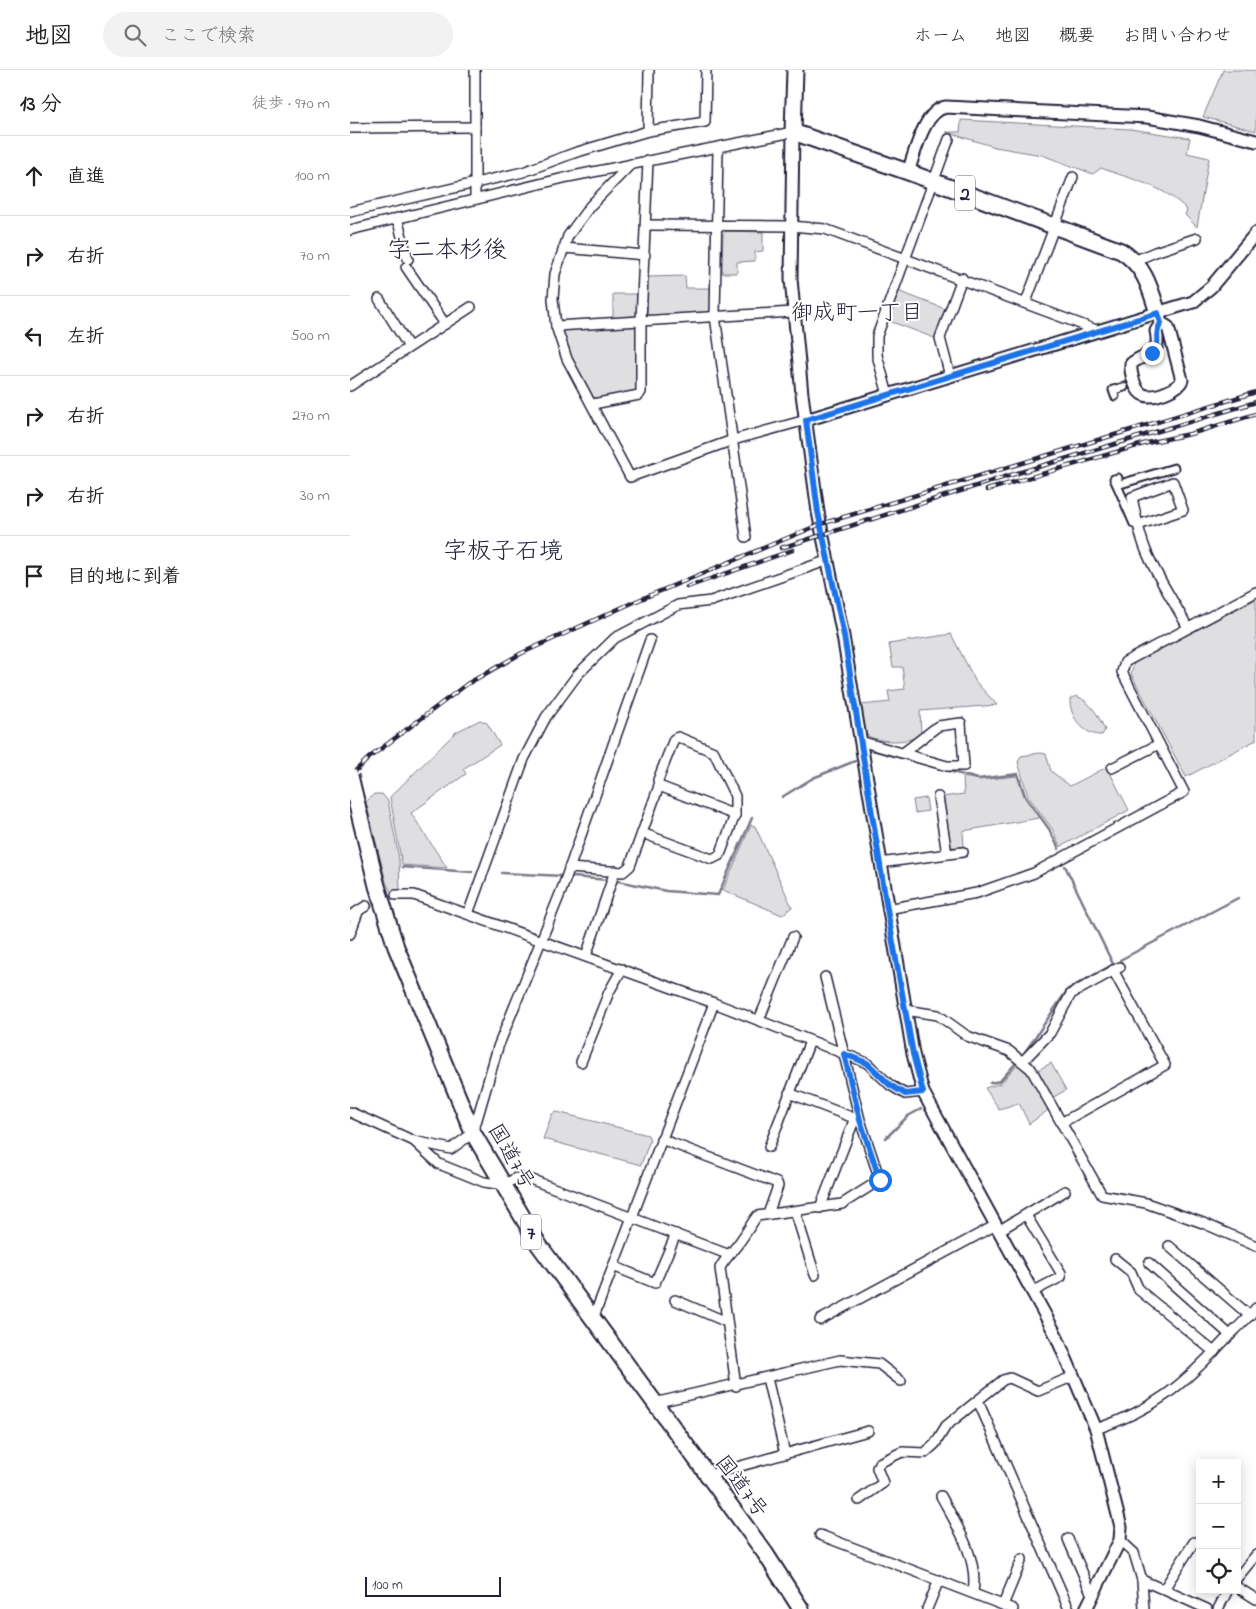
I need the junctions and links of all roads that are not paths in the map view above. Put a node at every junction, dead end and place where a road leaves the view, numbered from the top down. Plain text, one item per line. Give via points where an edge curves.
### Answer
1 (475, 70) edge
2 (648, 70) edge
3 (706, 70) edge
4 (796, 70) edge
5 (475, 127) junction
6 (350, 128) edge
7 (648, 131) junction
8 (793, 132) junction
9 (949, 139) dead end
10 (1256, 141) edge
11 (718, 148) junction
12 (648, 161) junction
13 (631, 164) junction
14 (908, 172) junction
15 (1073, 177) dead end
16 (934, 181) junction
17 (475, 183) junction
18 (475, 200) junction
19 (350, 212) edge
20 (397, 218) junction
21 (646, 225) junction
22 (718, 225) junction
23 (1054, 225) junction
24 (791, 226) junction
25 (350, 230) edge
26 (1256, 233) edge
27 (1197, 238) dead end
28 (564, 248) junction
29 (645, 254) junction
30 (905, 258) junction
31 (1134, 261) junction
32 (962, 278) junction
33 (379, 300) dead end
34 (1026, 302) junction
35 (471, 307) dead end
36 (793, 312) junction
37 (715, 316) junction
38 (1159, 318) junction
39 (642, 322) junction
40 (445, 324) junction
41 (556, 326) junction
42 (1099, 331) junction
43 (409, 347) junction
44 (950, 376) junction
45 (350, 386) edge
46 (1124, 387) dead end
47 (888, 395) junction
48 (1115, 396) dead end
49 (592, 404) junction
50 (806, 420) junction
51 (733, 440) junction
52 (1174, 468) dead end
53 (1136, 524) junction
54 (746, 537) dead end
55 (829, 560) junction
56 (1256, 592) edge
57 (1188, 628) junction
58 (650, 640) dead end
59 (860, 741) junction
60 (1159, 744) junction
61 (903, 753) junction
62 (1112, 768) dead end
63 (350, 776) edge
64 (659, 786) junction
65 (938, 797) dead end
66 (735, 815) junction
67 (642, 833) junction
68 (963, 852) dead end
69 (947, 854) junction
70 (880, 863) junction
71 (569, 868) junction
72 (615, 871) junction
73 (396, 895) tunnel mouth
74 (366, 906) tunnel mouth
75 (887, 909) junction
76 (354, 914) edge
77 (468, 914) junction
78 (350, 934) edge
79 (793, 937) dead end
80 (541, 939) junction
81 (586, 956) junction
82 (622, 969) junction
83 (825, 977) dead end
84 (714, 1003) junction
85 (905, 1010) junction
86 (759, 1020) junction
87 (810, 1041) junction
88 (844, 1054) junction
89 (1023, 1061) junction
90 (582, 1062) dead end
91 (923, 1092) junction
92 (790, 1093) junction
93 (350, 1112) edge
94 (858, 1119) junction
95 (1061, 1123) junction
96 (473, 1132) junction
97 (661, 1138) junction
98 (414, 1141) junction
99 (769, 1147) dead end
100 (504, 1184) junction
101 (1065, 1190) dead end
102 (820, 1208) junction
103 (795, 1211) junction
104 (768, 1214) junction
105 (1026, 1215) junction
106 (631, 1217) junction
107 (998, 1228) junction
108 (676, 1234) junction
109 (1170, 1246) dead end
110 (1256, 1246) edge
111 (727, 1254) junction
112 (1115, 1259) dead end
113 (1149, 1263) dead end
114 (613, 1266) junction
115 (815, 1275) dead end
116 (1034, 1292) junction
117 (675, 1300) dead end
118 (1256, 1308) edge
119 (1250, 1316) junction
120 (594, 1319) junction
121 (820, 1320) dead end
122 (727, 1322) junction
123 (1230, 1336) junction
124 (1214, 1352) junction
125 (1074, 1376) junction
126 (767, 1378) junction
127 (901, 1381) dead end
128 (736, 1386) junction
129 (978, 1401) junction
130 (654, 1403) junction
131 (1096, 1429) junction
132 (868, 1431) dead end
133 (785, 1454) junction
134 (708, 1475) junction
135 (941, 1496) dead end
136 (859, 1500) dead end
137 (820, 1535) dead end
138 (1068, 1540) dead end
139 (1120, 1540) junction
140 (1194, 1542) dead end
141 (1256, 1555) edge
142 (1022, 1559) dead end
143 (1241, 1573) edge
144 (939, 1580) junction
145 (1142, 1580) junction
146 (1164, 1589) junction
147 (1241, 1589) edge
148 (973, 1592) junction
149 (1226, 1594) edge
150 (1092, 1597) junction
151 (1256, 1598) edge
152 (1003, 1605) junction
153 (800, 1609) edge
154 (927, 1609) edge
155 (1013, 1609) edge
156 (1069, 1609) edge
157 (1086, 1609) edge
158 (1144, 1609) edge
159 (1207, 1609) edge
160 (1218, 1609) edge

1 - 5 street
2 - 7 street
3 - 7 street via 704,122
4 - 8 main road
5 - 6 street
5 - 17 street
7 - 17 street via 523,172
8 - 11 street
8 - 14 main road, 2
8 - 24 street
9 - 16 street
10 - 14 street via 1147,117 946,107 929,117
11 - 12 street
11 - 22 street
12 - 13 street
12 - 21 street
13 - 18 street
13 - 28 street via 590,206 568,236
14 - 16 main road, 2
15 - 23 street
16 - 23 main road, 2
16 - 30 street
17 - 18 street
17 - 19 street
18 - 20 street
20 - 25 street
20 - 40 street via 407,263
21 - 22 street
21 - 29 street
22 - 24 street
22 - 37 street
23 - 31 main road, 2 via 1112,247
23 - 34 street
24 - 30 street via 825,228
24 - 36 street
26 - 38 street via 1205,293 1194,302
27 - 31 street
28 - 29 street
28 - 41 street via 555,274
29 - 39 street
30 - 32 street
30 - 47 street via 882,317 876,344
31 - 38 main road, 2 via 1146,278
32 - 34 street
32 - 44 street via 940,338
33 - 43 street
34 - 42 street
35 - 40 street
36 - 37 street
36 - 50 street
37 - 39 street
37 - 51 street
38 - 38 street via 1168,327 1182,380 1177,388 1150,396 1137,389 1130,364 1155,349
38 - 42 street
39 - 41 street
39 - 49 street via 642,392
40 - 43 street
41 - 49 street via 567,359
42 - 44 street
43 - 45 street
44 - 47 street
46 - 48 street via 1113,390
47 - 50 street
49 - 51 street via 630,477
50 - 51 street
50 - 55 street via 818,512
51 - 54 street
52 - 53 street via 1118,481
53 - 53 street via 1183,510 1173,482 1132,497
53 - 57 street via 1148,554
55 - 59 street
55 - 77 street via 711,601 678,605 615,638 578,674 546,717 524,759
56 - 57 street
57 - 60 street via 1124,662 1122,672
58 - 71 street
59 - 61 street
59 - 70 street
60 - 62 street
60 - 75 street via 1184,792 1034,873 977,893
61 - 61 street via 947,766 964,766 961,723 938,726
63 - 96 main road, 国道7号 / 7, bridge via 376,886 396,948
64 - 66 street
64 - 66 street via 658,780 674,739 678,737 709,748 735,796
64 - 67 street
65 - 69 street
66 - 67 street via 717,858
67 - 72 street via 630,866 622,872
68 - 69 street
69 - 70 street
70 - 75 street
71 - 72 street
71 - 80 street
72 - 81 street
73 - 77 street via 414,895
74 - 76 street
75 - 85 street
76 - 78 street
77 - 80 street
79 - 86 street
80 - 81 street
80 - 96 street via 498,1047
81 - 82 street
82 - 84 street
82 - 90 street via 609,992
83 - 88 street
84 - 86 street
84 - 97 street
85 - 89 street via 938,1015 967,1036 1009,1051
85 - 91 street
86 - 87 street
87 - 88 street
87 - 92 street
88 - 91 street via 867,1063 890,1085 905,1094
88 - 94 street
89 - 95 street via 1031,1069
89 - 95 street via 1050,1032 1071,994 1117,968 1165,1065
91 - 107 street
92 - 94 street
92 - 99 street
93 - 98 street
94 - 102 street
94 - 102 street via 880,1180 842,1204
95 - 110 street via 1102,1195 1146,1203
96 - 98 street via 450,1149
96 - 100 main road, 国道7号 / 7
97 - 104 street via 777,1183
97 - 106 street
98 - 100 street via 439,1164 484,1182
100 - 106 street via 516,1178 530,1179
100 - 120 main road, 国道7号 / 7 via 539,1245
101 - 105 street
102 - 103 street
103 - 104 street
103 - 115 street
104 - 111 street via 757,1216 734,1250
105 - 107 street
105 - 116 street via 1061,1272 1061,1277
106 - 108 street
106 - 114 street
107 - 116 street
107 - 121 street
108 - 111 street
108 - 114 street via 655,1283
109 - 119 street
111 - 122 street via 720,1268
112 - 124 street via 1132,1272 1139,1290
113 - 123 street
114 - 120 street
116 - 125 street
117 - 122 street
118 - 119 street
119 - 123 street
120 - 130 main road, 国道7号 / 7
122 - 128 street
123 - 124 street
124 - 131 street via 1167,1396 1117,1422
125 - 129 street via 1038,1391 1010,1378
125 - 131 street
126 - 127 street via 840,1360 879,1364
126 - 128 street
126 - 133 street
128 - 130 street
129 - 136 street via 946,1426 925,1453 902,1452 879,1464 877,1468 883,1483
129 - 156 street
130 - 134 main road, 国道7号 / 7
131 - 139 street via 1120,1527
132 - 133 street
133 - 134 street
134 - 153 main road, 国道7号 / 7 via 765,1553
135 - 148 street via 960,1531 975,1578
137 - 144 street
138 - 150 street
139 - 145 street via 1134,1553
139 - 150 street
140 - 146 street
141 - 143 street
142 - 152 street
144 - 148 street
144 - 154 street
145 - 146 street
145 - 158 street
146 - 159 street
147 - 151 street
148 - 152 street
149 - 160 street
150 - 157 street
152 - 155 street

